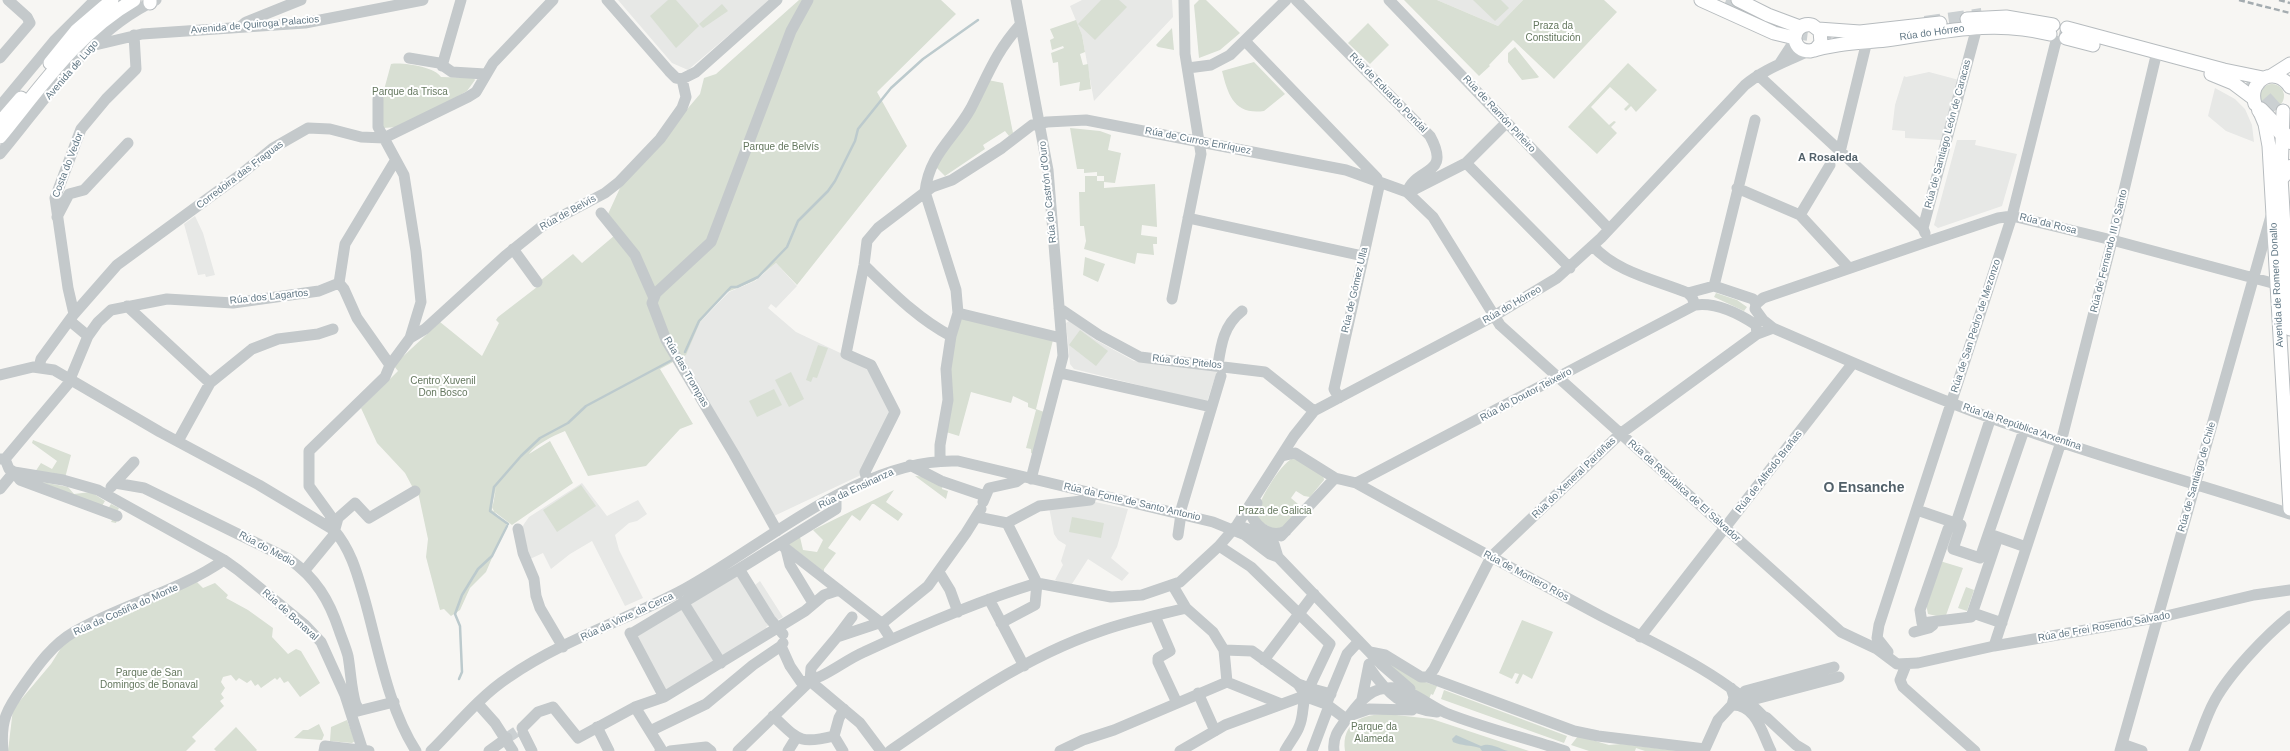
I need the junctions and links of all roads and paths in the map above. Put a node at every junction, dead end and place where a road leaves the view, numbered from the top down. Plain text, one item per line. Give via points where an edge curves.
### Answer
1 (8, 0) edge
2 (112, 0) edge
3 (134, 0) edge
4 (301, 0) edge
5 (423, 0) edge
6 (461, 0) edge
7 (553, 0) edge
8 (607, 0) edge
9 (777, 0) edge
10 (808, 0) edge
11 (1016, 0) edge
12 (1184, 0) edge
13 (1286, 0) edge
14 (1296, 0) edge
15 (1388, 0) edge
16 (1700, 0) edge
17 (1738, 0) edge
18 (90, 1) edge
19 (152, 1) edge
20 (117, 24) junction
21 (1020, 25) junction
22 (1977, 27) junction
23 (239, 28) junction
24 (1818, 29) junction
25 (2058, 33) junction
26 (134, 34) junction
27 (1797, 35) junction
28 (1245, 41) junction
29 (1867, 41) junction
30 (91, 46) junction
31 (1811, 51) junction
32 (0, 58) edge
33 (409, 58) dead end
34 (2156, 60) junction
35 (1780, 63) junction
36 (2290, 64) edge
37 (442, 66) junction
38 (1188, 68) junction
39 (485, 74) junction
40 (1758, 75) junction
41 (2267, 77) junction
42 (682, 79) junction
43 (2290, 87) edge
44 (378, 99) dead end
45 (2256, 104) junction
46 (0, 106) edge
47 (2287, 107) edge
48 (1755, 120) dead end
49 (0, 122) edge
50 (1039, 123) junction
51 (1506, 123) junction
52 (0, 136) edge
53 (2286, 137) edge
54 (384, 138) junction
55 (1199, 141) junction
56 (128, 143) dead end
57 (1840, 152) junction
58 (0, 154) edge
59 (395, 161) junction
60 (1362, 162) junction
61 (1466, 163) junction
62 (1830, 165) dead end
63 (2286, 172) edge
64 (1355, 173) junction
65 (1380, 182) junction
66 (1737, 188) junction
67 (925, 192) junction
68 (1407, 192) junction
69 (2272, 209) junction
70 (601, 213) dead end
71 (1800, 216) junction
72 (2012, 216) junction
73 (57, 217) junction
74 (1188, 218) junction
75 (1923, 228) junction
76 (1609, 229) junction
77 (2112, 240) junction
78 (1929, 241) junction
79 (1593, 246) junction
80 (513, 249) junction
81 (1363, 256) junction
82 (864, 265) junction
83 (1570, 268) junction
84 (1849, 268) junction
85 (2253, 276) junction
86 (537, 282) dead end
87 (338, 283) junction
88 (2276, 284) junction
89 (1714, 286) junction
90 (1688, 293) junction
91 (654, 298) junction
92 (1172, 299) dead end
93 (1695, 305) junction
94 (127, 306) junction
95 (1756, 307) junction
96 (1060, 308) junction
97 (1242, 311) dead end
98 (958, 313) junction
99 (1494, 316) junction
100 (72, 318) junction
101 (1747, 319) junction
102 (1773, 328) junction
103 (333, 329) dead end
104 (2290, 329) edge
105 (1757, 334) junction
106 (88, 336) junction
107 (951, 336) junction
108 (410, 338) junction
109 (1061, 338) junction
110 (1853, 363) junction
111 (390, 365) junction
112 (39, 367) junction
113 (1219, 370) junction
114 (1060, 373) junction
115 (0, 375) edge
116 (71, 378) junction
117 (1558, 378) junction
118 (210, 383) junction
119 (1339, 398) junction
120 (1952, 402) junction
121 (1211, 407) junction
122 (1314, 412) junction
123 (1991, 418) junction
124 (2024, 430) junction
125 (1620, 434) junction
126 (178, 441) junction
127 (2060, 442) junction
128 (1282, 456) junction
129 (2, 459) edge
130 (940, 460) junction
131 (134, 462) dead end
132 (910, 465) junction
133 (14, 472) junction
134 (1027, 478) junction
135 (1335, 478) junction
136 (867, 481) junction
137 (115, 483) junction
138 (1356, 483) junction
139 (2195, 484) junction
140 (0, 489) edge
141 (415, 491) dead end
142 (1091, 492) junction
143 (106, 494) junction
144 (836, 496) junction
145 (981, 507) junction
146 (2290, 509) edge
147 (1917, 510) junction
148 (1180, 514) junction
149 (2290, 514) edge
150 (117, 516) dead end
151 (1007, 523) junction
152 (1956, 523) junction
153 (1726, 528) junction
154 (518, 529) dead end
155 (1241, 529) junction
156 (334, 530) junction
157 (1286, 531) junction
158 (777, 532) junction
159 (1178, 535) dead end
160 (1994, 535) junction
161 (1274, 544) junction
162 (1219, 546) junction
163 (783, 547) junction
164 (2026, 547) junction
165 (1278, 557) junction
166 (1491, 557) junction
167 (224, 560) junction
168 (305, 570) junction
169 (739, 570) junction
170 (939, 572) junction
171 (1037, 583) junction
172 (1173, 586) junction
173 (838, 590) junction
174 (2290, 590) edge
175 (1314, 594) junction
176 (989, 599) junction
177 (683, 602) junction
178 (813, 603) junction
179 (1186, 608) junction
180 (958, 612) junction
181 (1973, 612) junction
182 (1155, 616) junction
183 (1299, 616) junction
184 (2290, 616) edge
185 (852, 617) dead end
186 (2156, 618) junction
187 (884, 620) junction
188 (1001, 623) junction
189 (1935, 623) junction
190 (2002, 623) junction
191 (1914, 632) dead end
192 (779, 636) junction
193 (1640, 636) junction
194 (837, 637) junction
195 (891, 639) junction
196 (1359, 641) junction
197 (1994, 646) junction
198 (563, 647) junction
199 (1224, 650) junction
200 (1370, 652) junction
201 (1264, 660) junction
202 (721, 663) junction
203 (1905, 664) junction
204 (1024, 666) junction
205 (1369, 667) junction
206 (1385, 668) junction
207 (1836, 672) dead end
208 (1428, 677) junction
209 (810, 682) junction
210 (1227, 682) junction
211 (1731, 688) junction
212 (1386, 689) junction
213 (1304, 690) junction
214 (1198, 693) junction
215 (1746, 696) junction
216 (660, 699) junction
217 (1362, 699) junction
218 (1329, 701) junction
219 (394, 702) junction
220 (1177, 703) junction
221 (1279, 703) junction
222 (478, 704) junction
223 (1732, 705) junction
224 (1432, 706) junction
225 (635, 707) junction
226 (844, 709) junction
227 (1369, 709) junction
228 (1420, 709) junction
229 (1447, 713) junction
230 (773, 716) junction
231 (1348, 718) junction
232 (1760, 719) junction
233 (597, 726) junction
234 (650, 730) junction
235 (1215, 731) junction
236 (834, 736) junction
237 (506, 738) junction
238 (796, 738) junction
239 (324, 748) edge
240 (2121, 748) edge
241 (1331, 749) edge
242 (606, 750) edge
243 (1067, 750) edge
244 (1705, 750) edge
245 (4, 751) edge
246 (365, 751) edge
247 (416, 751) edge
248 (432, 751) edge
249 (488, 751) edge
250 (513, 751) edge
251 (532, 751) edge
252 (660, 751) edge
253 (670, 751) edge
254 (711, 751) edge
255 (738, 751) edge
256 (788, 751) edge
257 (843, 751) edge
258 (882, 751) edge
259 (890, 751) edge
260 (1180, 751) edge
261 (1285, 751) edge
262 (1312, 751) edge
263 (1565, 751) edge
264 (1771, 751) edge
265 (1806, 751) edge
266 (1975, 751) edge
267 (2142, 751) edge
268 (2194, 751) edge

1 - 32 street via 30,20 28,27
2 - 49 main road via 76,31
3 - 52 main road, Avenida de Lugo via 95,28 75,47
4 - 23 street via 246,22
5 - 23 street, Avenida de Quiroga Palacios via 311,22
6 - 37 street
7 - 39 street, Corredoira das Fraguas
8 - 42 street via 669,71 676,78
9 - 42 street via 696,72
10 - 91 street via 791,31 711,242 656,293
11 - 21 street, Rúa do Castrón d'Ouro
12 - 38 street via 1185,54
13 - 28 street
14 - 68 street, Rúa de Eduardo Pondal via 1430,136 1437,153 1436,163 1429,172 1410,185
15 - 51 street, Rúa de Ramón Piñeiro
16 - 27 main road via 1774,33
17 - 27 main road via 1768,15
18 - 46 street
19 - 20 street, Avenida de Lugo
20 - 26 street via 121,31
20 - 30 street, Avenida de Lugo
21 - 50 street, Rúa do Castrón d'Ouro
21 - 67 street via 1002,47 970,109 935,157 926,179
22 - 25 main road, Rúa do Hórreo via 2004,26
22 - 29 main road, Rúa do Hórreo
22 - 75 street, Rúa de Santiago León de Caracas
23 - 26 street, Avenida de Quiroga Palacios
24 - 25 main road, Rúa do Hórreo via 1866,31 1985,17 2015,18
24 - 27 main road via 1810,24
24 - 31 main road via 1822,40
25 - 34 main road, Rúa do Hórreo
25 - 41 main road, Rúa do Hórreo via 2224,70
25 - 72 street, Rúa de San Pedro de Mezonzo
26 - 30 street, Avenida de Quiroga Palacios
26 - 73 street, Costa do Vedor via 136,69 81,129 55,198
27 - 31 main road via 1801,49
27 - 35 street, Rúa do Hórreo
28 - 38 street via 1220,61
28 - 60 street
29 - 31 main road, Rúa do Hórreo via 1834,44
29 - 57 street
30 - 58 street, Avenida de Lugo
31 - 35 street, Rúa do Hórreo
33 - 37 street
34 - 45 main road, Rúa do Hórreo via 2226,79
34 - 77 street, Rúa de Fernando III o Santo
35 - 40 street, Rúa do Hórreo
36 - 41 main road
37 - 39 street via 452,72
38 - 55 street
39 - 54 street, Corredoira das Fraguas via 472,95
40 - 57 street
40 - 76 street, Rúa do Hórreo via 1725,105
41 - 43 main road, Rúa do Hórreo via 2283,79
41 - 45 main road via 2255,86
42 - 80 street, Rúa de Belvís via 686,97 682,108 660,139 624,177 605,193 541,227
44 - 54 street via 378,127
45 - 47 main road via 2271,115
45 - 53 highway
45 - 69 main road, Avenida de Romero Donallo via 2267,132
47 - 53 main road, Avenida de Romero Donallo
48 - 66 street
50 - 55 street, Rúa de Curros Enríquez via 1096,121
50 - 67 street via 952,180
50 - 96 street, Rúa do Castrón d'Ouro via 1048,170
51 - 61 street
51 - 76 street, Rúa de Ramón Piñeiro
53 - 63 main road, Avenida de Romero Donallo
54 - 59 street
54 - 100 street, Corredoira das Fraguas via 361,137 330,129 308,128 273,148 117,265
55 - 64 street, Rúa de Curros Enríquez
55 - 74 street via 1201,154
56 - 73 street via 84,190 70,194
57 - 75 street
59 - 87 street via 345,244
59 - 108 street via 404,175 421,302
60 - 64 street via 1360,169
60 - 65 street
61 - 68 street
61 - 83 street
62 - 71 street
63 - 104 main road, Avenida de Romero Donallo
64 - 65 street, Rúa de Curros Enríquez
65 - 68 street, Rúa de Curros Enríquez
65 - 81 street, Rúa de Gómez Ulla
66 - 71 street
66 - 89 street
67 - 82 street via 878,228 867,241
67 - 98 street via 956,290
68 - 99 street, Rúa da República de El Salvador via 1433,217
69 - 85 street, Rúa de Santiago de Chile
69 - 88 main road, Avenida de Romero Donallo
70 - 91 street, Rúa das Trompas via 635,255
71 - 84 street
72 - 77 street, Rúa da Rosa
72 - 78 street, Rúa da Rosa via 1998,218
72 - 120 street, Rúa de San Pedro de Mezonzo
73 - 100 street, Costa do Vedor
74 - 81 street
74 - 92 street
75 - 78 street
76 - 79 street, Rúa do Hórreo
77 - 85 street, Rúa da Rosa
77 - 127 street, Rúa de Fernando III o Santo
78 - 84 street, Rúa da Rosa
79 - 83 street, Rúa do Hórreo
79 - 90 street via 1604,259
80 - 86 street
80 - 108 street, Rúa de Belvís via 425,329
81 - 119 street, Rúa de Gómez Ulla via 1334,389
82 - 107 street via 889,290 934,327
82 - 136 street via 846,354 872,365 895,412 865,472
83 - 99 street, Rúa do Hórreo
84 - 95 street, Rúa da Rosa via 1763,298
85 - 88 street, Rúa da Rosa
85 - 139 street, Rúa de Santiago de Chile
87 - 94 street, Rúa dos Lagartos via 319,292 233,302 167,299
87 - 111 street via 344,288 357,318
88 - 146 main road, Avenida de Romero Donallo
89 - 90 street
89 - 95 street via 1753,299
90 - 93 street
91 - 158 street, Rúa das Trompas via 652,303 666,340
93 - 101 street via 1711,304
93 - 117 street, Rúa do Doutor Teixeiro
94 - 106 street, Rúa dos Lagartos via 111,310
94 - 118 street
95 - 101 street
95 - 102 street, Rúa da República Arxentina via 1763,320
96 - 109 street, Rúa do Castrón d'Ouro
96 - 113 street, Rúa dos Pitelos via 1099,335 1140,356
97 - 113 street via 1228,323 1220,347
98 - 107 street
98 - 109 street
99 - 117 street, Rúa da República de El Salvador via 1500,325
99 - 119 street, Rúa do Hórreo
100 - 106 street
100 - 112 street, Corredoira das Fraguas via 41,359
101 - 105 street via 1756,325
102 - 105 street, Rúa do Xeneral Pardiñas
102 - 110 street, Rúa da República Arxentina
103 - 118 street via 268,342 252,349
105 - 125 street, Rúa do Xeneral Pardiñas
106 - 116 street, Rúa dos Lagartos
107 - 130 street via 946,369 948,400
108 - 111 street, Rúa de Belvís
109 - 114 street, Rúa do Castrón d'Ouro via 1063,356
110 - 120 street, Rúa da República Arxentina
110 - 153 street, Rúa de Alfredo Brañas
111 - 156 street, Rúa de Belvís via 385,377 309,451 309,486 330,515
112 - 115 street
112 - 116 street via 54,370
113 - 121 street
113 - 122 street, Rúa dos Pitelos via 1264,372
114 - 121 street
114 - 134 street, Rúa do Castrón d'Ouro
116 - 126 street
116 - 129 street, Rúa dos Lagartos
117 - 125 street, Rúa da República de El Salvador
117 - 138 street, Rúa do Doutor Teixeiro
118 - 126 street
119 - 122 street, Rúa do Hórreo
120 - 123 street, Rúa da República Arxentina
120 - 147 street, Rúa de San Pedro de Mezonzo
121 - 148 street
122 - 128 street, Rúa do Hórreo
123 - 124 street, Rúa da República Arxentina
123 - 152 street
124 - 127 street, Rúa da República Arxentina
124 - 160 street
125 - 153 street, Rúa da República de El Salvador
125 - 166 street, Rúa do Xeneral Pardiñas
126 - 156 street
127 - 139 street, Rúa da República Arxentina
127 - 164 street, Rúa de Fernando III o Santo
128 - 135 street, Rúa de Montero Ríos via 1295,453
128 - 155 street, Rúa do Hórreo
128 - 157 street via 1284,463 1251,515 1258,525 1271,534 1278,535
129 - 133 street via 8,469
130 - 132 street, Rúa da Ensinanza
130 - 134 street, Rúa da Fonte de Santo Antonio via 958,461
131 - 137 street
132 - 136 street, Rúa da Ensinanza
132 - 145 street via 941,481
133 - 140 street
133 - 143 street, Rúa de Bonaval via 63,480
133 - 150 street via 20,480
134 - 142 street, Rúa da Fonte de Santo Antonio
134 - 145 street via 989,488
135 - 138 street, Rúa de Montero Ríos
135 - 157 street
136 - 144 street, Rúa da Ensinanza
137 - 143 street
137 - 168 street, Rúa do Medio via 144,488 289,559
138 - 166 street, Rúa de Montero Ríos
139 - 149 street, Rúa da República Arxentina
139 - 186 street, Rúa de Santiago de Chile
141 - 156 street via 369,518 355,502 338,518
142 - 148 street, Rúa da Fonte de Santo Antonio
142 - 151 street via 1090,500 1039,506
143 - 167 street, Rúa de Bonaval
144 - 158 street, Rúa da Ensinanza
144 - 163 street via 836,508
145 - 151 street
145 - 170 street
147 - 152 street
147 - 203 street, Rúa de San Pedro de Mezonzo via 1877,638 1885,649
148 - 155 street, Rúa da Fonte de Santo Antonio
148 - 159 street
151 - 171 street
152 - 160 street via 1961,525 1953,549 1980,558
152 - 189 street via 1948,529 1920,610 1922,624
153 - 193 street, Rúa de Alfredo Brañas
153 - 203 street, Rúa da República de El Salvador via 1841,632 1877,649 1897,664
154 - 198 street via 540,608
155 - 161 street, Rúa da Fonte de Santo Antonio via 1256,532
155 - 162 street, Rúa do Hórreo
155 - 165 street via 1270,554
156 - 168 street via 333,536
156 - 219 street via 355,566
157 - 161 street
158 - 198 street, Rúa da Virxe da Cerca via 681,591
160 - 164 street
160 - 181 street
161 - 165 street
162 - 172 street, Rúa do Hórreo
162 - 183 street via 1251,567
163 - 169 street
163 - 173 street
163 - 178 street via 790,565
164 - 190 street, Rúa de Fernando III o Santo
165 - 175 street
166 - 193 street, Rúa de Montero Ríos
166 - 208 street, Rúa do Xeneral Pardiñas
167 - 245 street, Rúa da Costiña do Monte via 186,582 73,632 63,640 36,668 6,711 1,732
167 - 246 street, Rúa de Bonaval via 318,637
168 - 219 street, Rúa do Medio via 329,604 348,655 350,680 357,707
169 - 177 street
169 - 192 street
170 - 180 street via 950,590
170 - 187 street via 928,586
171 - 172 street via 1111,597 1142,595
171 - 176 street
171 - 188 street via 1034,606
172 - 179 street
173 - 178 street
173 - 187 street
174 - 186 street, Rúa de Frei Rosendo Salvado via 2254,595
175 - 183 street
175 - 196 street
176 - 180 street
176 - 188 street
177 - 202 street
177 - 216 street via 630,634
178 - 192 street
179 - 182 street
179 - 199 street via 1214,632
180 - 195 street
181 - 189 street via 1971,617
181 - 190 street
182 - 204 street via 1100,631
182 - 220 street via 1170,652 1158,660
183 - 201 street
183 - 213 street via 1330,644
184 - 268 street via 2283,620 2253,652 2220,692
185 - 194 street
186 - 197 street, Rúa de Frei Rosendo Salvado
186 - 240 street, Rúa de Santiago de Chile
187 - 194 street
187 - 195 street
188 - 204 street
189 - 191 street via 1929,628
190 - 197 street, Rúa de Fernando III o Santo
192 - 202 street
192 - 209 street via 790,666 801,682
192 - 234 street via 753,665 706,704
193 - 211 street, Rúa de Montero Ríos
194 - 209 street via 811,668
195 - 209 street via 845,660
196 - 200 street
196 - 218 street via 1347,654
197 - 203 street, Rúa de Frei Rosendo Salvado
198 - 222 street, Rúa da Virxe da Cerca via 508,677
199 - 201 street via 1252,651
199 - 210 street
200 - 205 street
200 - 206 street
200 - 208 street via 1381,653 1421,677
201 - 213 street
202 - 216 street
203 - 266 street via 1901,672 1901,684
204 - 259 street via 967,697
205 - 212 street
205 - 217 street
206 - 212 street
206 - 224 street
207 - 215 street
208 - 244 street via 1574,731
209 - 226 street via 830,701
209 - 230 street
210 - 214 street
210 - 221 street
211 - 215 street, Rúa de Montero Ríos
211 - 223 street via 1734,697
212 - 217 street via 1375,690
212 - 224 street via 1397,688
212 - 227 street via 1381,700
212 - 228 street via 1401,702
213 - 218 street
213 - 221 street
213 - 261 street via 1305,707 1300,727
214 - 220 street
214 - 235 street
215 - 232 street, Rúa de Montero Ríos
216 - 225 street
217 - 231 street
218 - 231 street
218 - 262 street
219 - 247 street
220 - 243 street
221 - 235 street
222 - 237 street
222 - 248 street, Rúa da Virxe da Cerca
223 - 232 street via 1746,706
223 - 244 street via 1718,720
224 - 229 street
225 - 233 street
225 - 234 street
226 - 236 street
226 - 258 street
227 - 228 street
227 - 231 street
228 - 229 street
229 - 263 street
230 - 238 street
230 - 255 street
231 - 241 street via 1336,733
232 - 264 street, Rúa de Montero Ríos
232 - 265 street
233 - 242 street
233 - 251 street via 578,738 553,707 538,712 522,731
234 - 252 street via 661,748
235 - 260 street
236 - 238 street via 813,742
236 - 257 street
237 - 249 street
237 - 250 street
238 - 256 street
239 - 246 street
240 - 267 street
253 - 254 street via 706,747

